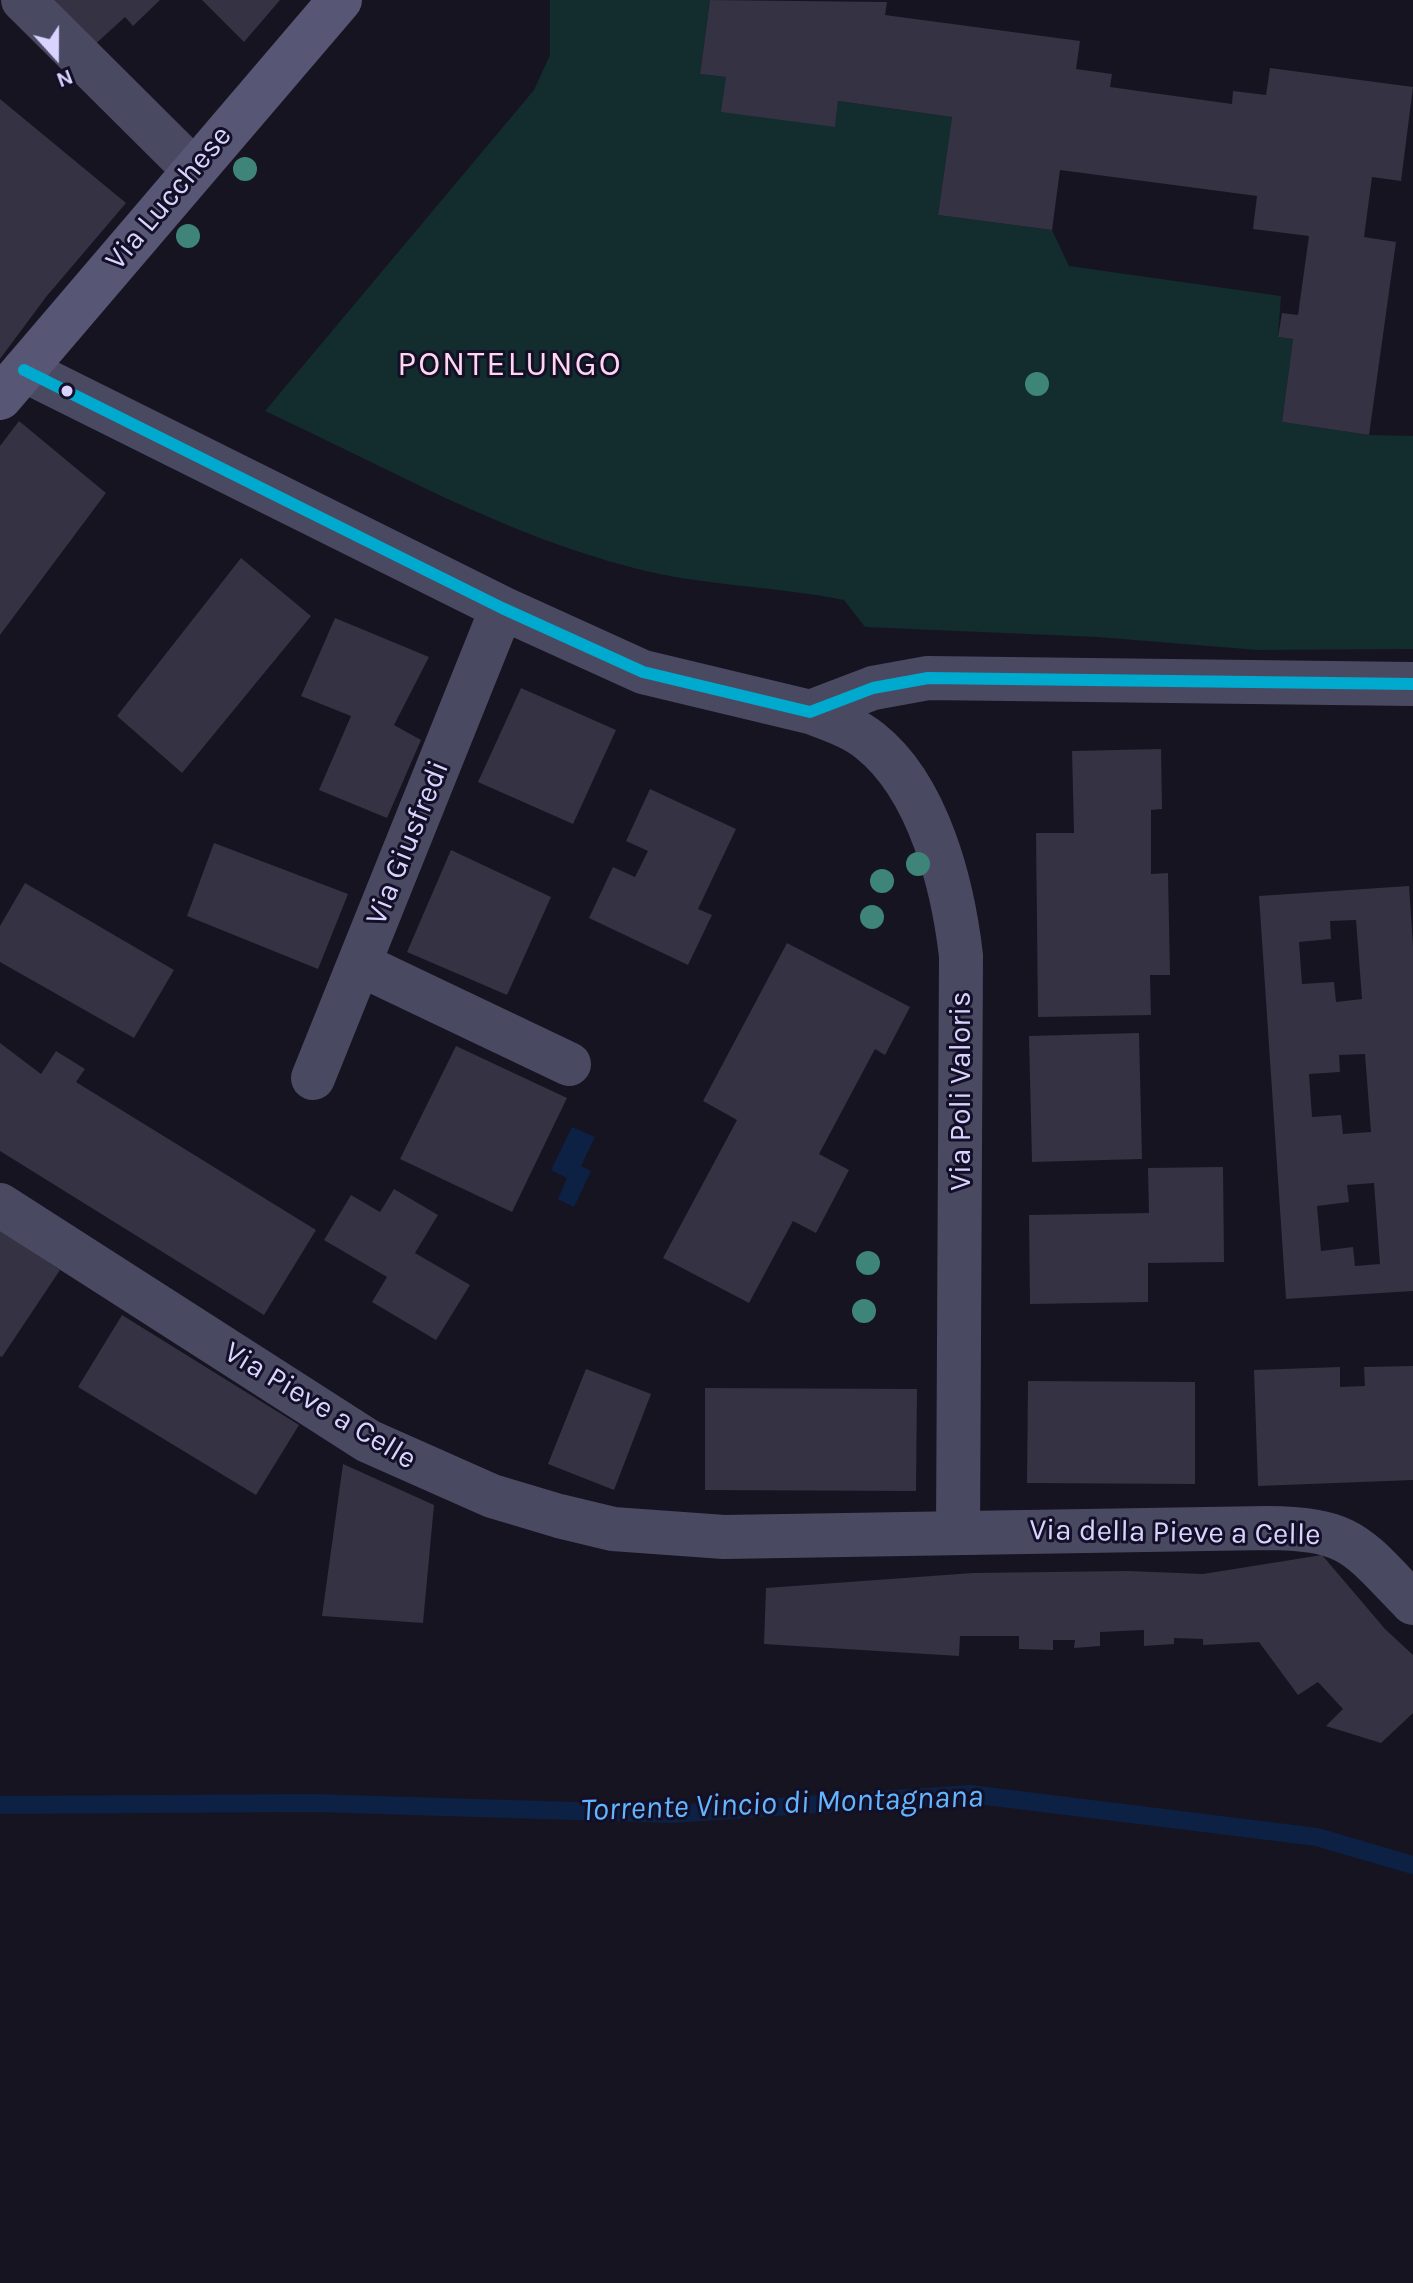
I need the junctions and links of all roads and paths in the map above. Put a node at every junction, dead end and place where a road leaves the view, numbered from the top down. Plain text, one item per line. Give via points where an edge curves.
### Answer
1 (23, 0) edge
2 (340, 0) edge
3 (194, 170) junction
4 (12, 384) edge
5 (502, 608) junction
6 (1413, 684) edge
7 (810, 712) junction
8 (359, 964) junction
9 (569, 1064) dead end
10 (313, 1078) dead end
11 (0, 1205) edge
12 (958, 1531) junction
13 (1413, 1603) edge

1 - 3 street
2 - 3 street, Via Lucchese
3 - 4 street, Via Lucchese
4 - 5 street, Via Poli Valoris
5 - 7 street, Via Poli Valoris via 643,672
5 - 8 street, Via Giusfredi
6 - 7 street via 928,678 873,688
7 - 12 street, Via Poli Valoris via 844,725 887,756 934,839 957,920
8 - 9 street
8 - 10 street, Via Giusfredi
11 - 12 street, Via Pieve a Celle via 368,1441 492,1496 613,1529 670,1536
12 - 13 street, Via della Pieve a Celle via 1323,1531 1354,1545

